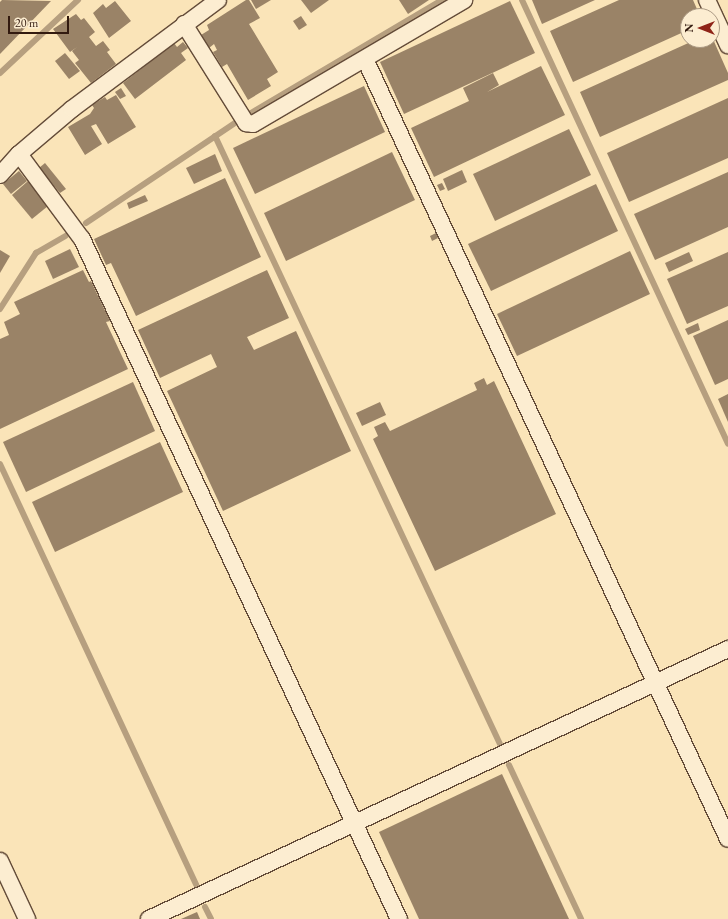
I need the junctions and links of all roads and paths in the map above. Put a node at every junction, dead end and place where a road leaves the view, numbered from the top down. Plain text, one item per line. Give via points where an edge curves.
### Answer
1 (464, 0) edge
2 (707, 0) edge
3 (210, 2) edge
4 (184, 24) junction
5 (728, 45) edge
6 (365, 59) junction
7 (19, 154) junction
8 (0, 175) edge
9 (728, 649) edge
10 (655, 683) junction
11 (354, 821) junction
12 (728, 839) edge
13 (0, 861) edge
14 (27, 919) edge
15 (149, 919) edge
16 (399, 919) edge

1 - 6 street
2 - 5 street
3 - 4 street
4 - 6 street via 246,123 253,124
4 - 7 street via 72,109
6 - 10 street
7 - 8 street
7 - 11 street via 82,239
9 - 10 street
10 - 11 street
10 - 12 street
11 - 15 street
11 - 16 street
13 - 14 street

